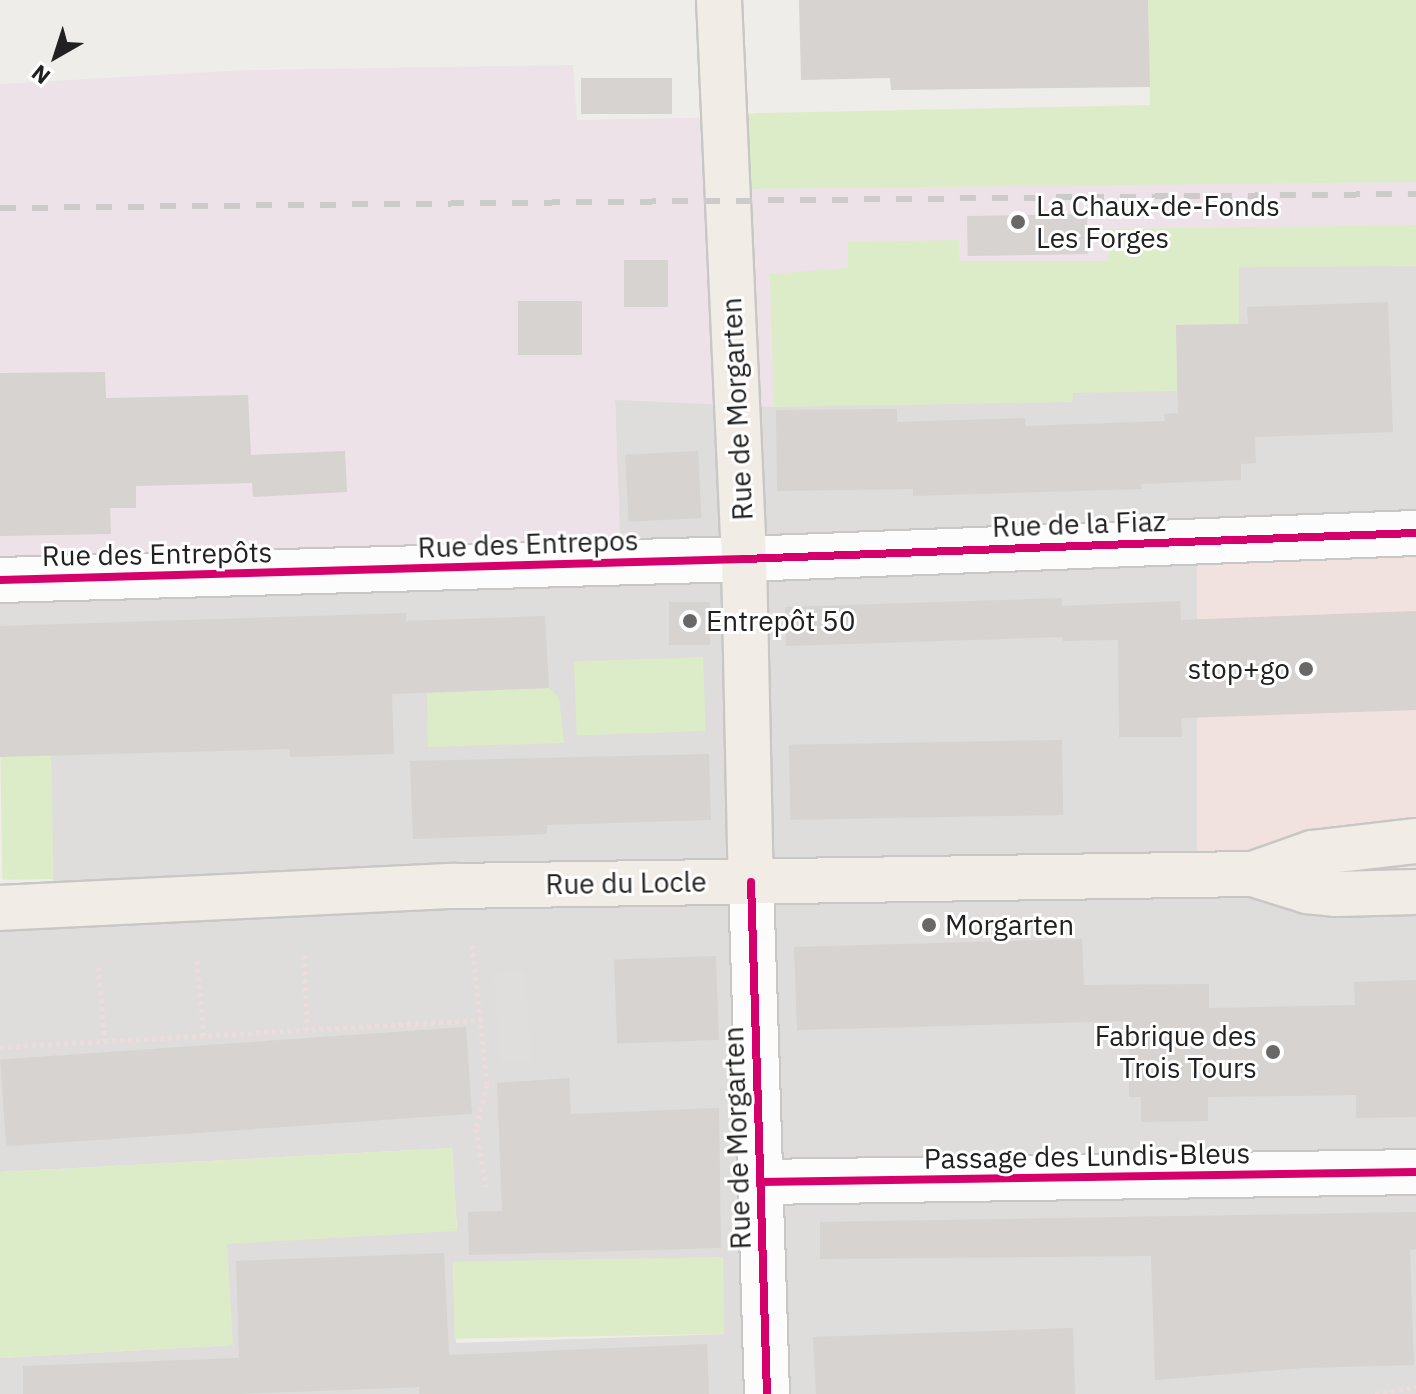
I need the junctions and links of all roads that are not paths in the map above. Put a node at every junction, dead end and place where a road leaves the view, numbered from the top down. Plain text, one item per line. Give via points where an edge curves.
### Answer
1 (719, 0) edge
2 (1416, 533) edge
3 (744, 559) junction
4 (314, 573) joint
5 (0, 580) edge
6 (1416, 841) edge
7 (1253, 874) junction
8 (751, 882) junction
9 (1416, 892) edge
10 (0, 908) edge
11 (1416, 1172) edge
12 (760, 1182) junction
13 (767, 1394) edge

1 - 3 main road, Rue de Morgarten
2 - 3 street, Rue de la Fiaz
3 - 4 street, Rue des Entrepos
3 - 8 main road, Rue de Morgarten
4 - 5 street, Rue des Entrepôts
6 - 7 main road, Rue du Locle via 1312,853
7 - 8 main road, Rue du Locle
7 - 9 main road, Rue du Locle via 1307,891
8 - 10 main road, Rue du Locle via 378,888
8 - 12 street, Rue de Morgarten
11 - 12 street, Passage des Lundis-Bleus
12 - 13 street, Rue de Morgarten

